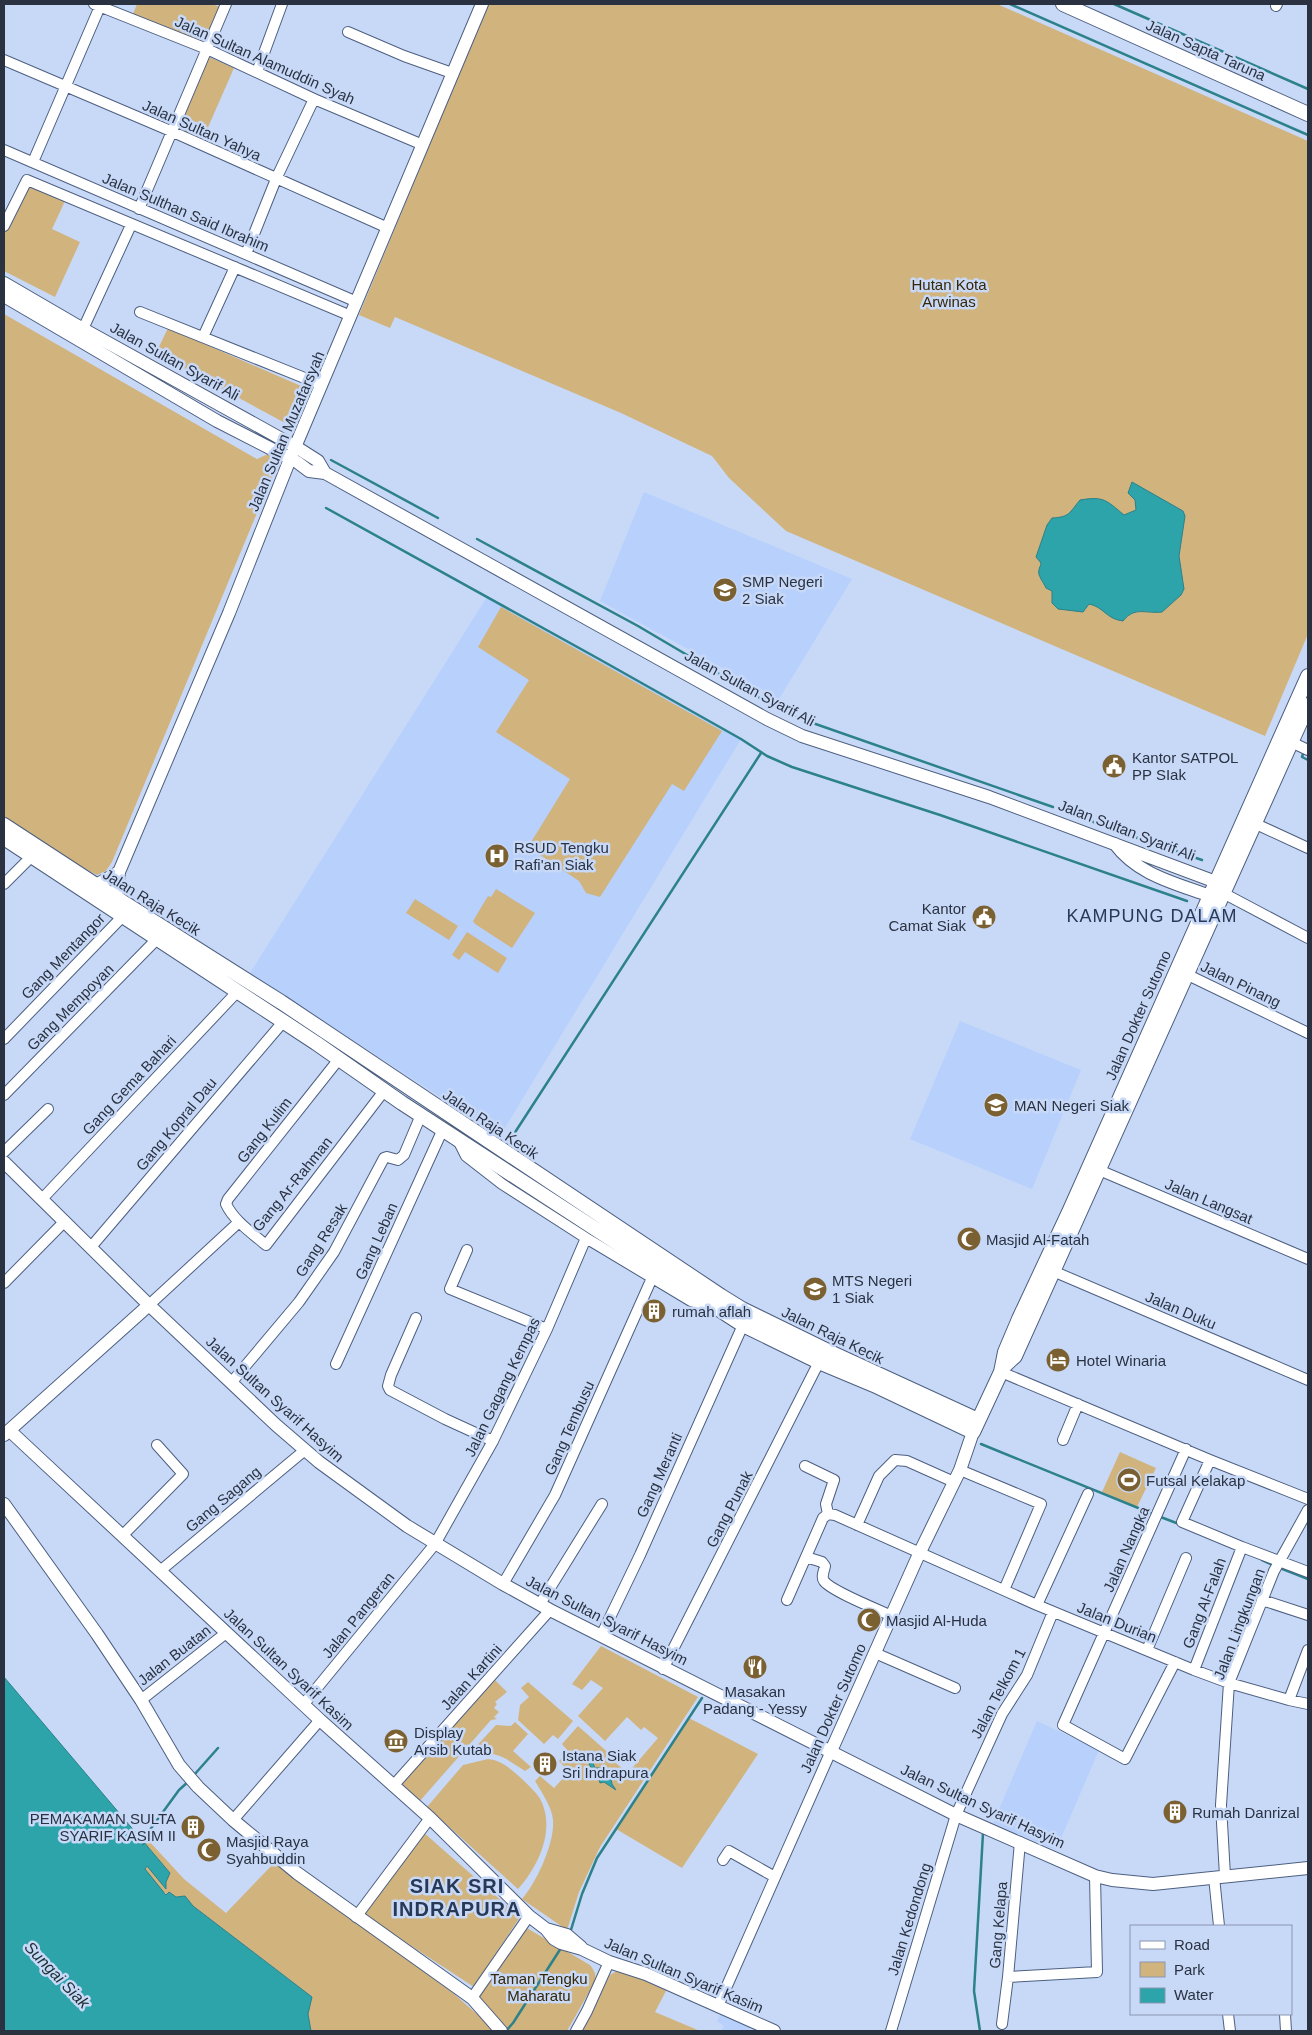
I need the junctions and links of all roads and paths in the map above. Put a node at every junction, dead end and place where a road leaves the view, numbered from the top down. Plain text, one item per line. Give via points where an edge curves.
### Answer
1 (226, 4) edge
2 (282, 4) edge
3 (482, 4) edge
4 (1063, 4) edge
5 (98, 5) edge
6 (348, 32) dead end
7 (207, 49) junction
8 (4, 60) edge
9 (257, 72) junction
10 (452, 74) junction
11 (64, 87) junction
12 (314, 99) junction
13 (1308, 114) edge
14 (173, 132) junction
15 (423, 145) junction
16 (4, 150) edge
17 (33, 162) junction
18 (276, 179) junction
19 (139, 209) junction
20 (132, 225) junction
21 (4, 226) edge
22 (388, 228) junction
23 (246, 254) junction
24 (235, 267) junction
25 (4, 283) edge
26 (4, 296) edge
27 (357, 302) junction
28 (140, 312) dead end
29 (351, 316) junction
30 (83, 329) junction
31 (203, 336) junction
32 (322, 385) junction
33 (296, 447) junction
34 (290, 459) junction
35 (325, 473) junction
36 (1308, 676) edge
37 (1308, 705) edge
38 (1302, 748) edge
39 (1256, 824) junction
40 (4, 825) edge
41 (10, 838) edge
42 (1308, 848) edge
43 (32, 856) junction
44 (119, 872) junction
45 (4, 884) edge
46 (96, 885) junction
47 (1216, 890) junction
48 (116, 898) junction
49 (123, 916) junction
50 (1308, 938) edge
51 (157, 939) junction
52 (1188, 975) junction
53 (238, 992) junction
54 (283, 1022) junction
55 (1308, 1033) edge
56 (4, 1039) edge
57 (339, 1058) junction
58 (384, 1091) junction
59 (4, 1095) edge
60 (48, 1109) dead end
61 (422, 1115) junction
62 (443, 1129) junction
63 (457, 1138) junction
64 (4, 1152) edge
65 (6, 1168) edge
66 (1099, 1170) junction
67 (42, 1199) junction
68 (65, 1221) junction
69 (239, 1222) junction
70 (586, 1238) junction
71 (91, 1246) junction
72 (467, 1250) dead end
73 (1308, 1259) edge
74 (1048, 1269) junction
75 (652, 1278) junction
76 (4, 1283) edge
77 (718, 1302) junction
78 (149, 1305) junction
79 (416, 1318) dead end
80 (743, 1325) junction
81 (547, 1329) junction
82 (820, 1362) junction
83 (336, 1364) dead end
84 (1002, 1370) junction
85 (876, 1380) junction
86 (1308, 1380) edge
87 (231, 1383) junction
88 (1078, 1404) junction
89 (975, 1426) junction
90 (7, 1433) edge
91 (493, 1440) junction
92 (1063, 1440) dead end
93 (157, 1445) dead end
94 (1186, 1449) junction
95 (305, 1450) junction
96 (1210, 1460) junction
97 (805, 1466) dead end
98 (957, 1476) junction
99 (1088, 1494) dead end
100 (1308, 1499) edge
101 (4, 1504) edge
102 (602, 1504) dead end
103 (1308, 1510) edge
104 (828, 1514) junction
105 (857, 1525) junction
106 (123, 1535) junction
107 (435, 1544) junction
108 (1242, 1547) junction
109 (919, 1554) junction
110 (806, 1557) junction
111 (1186, 1558) dead end
112 (1280, 1562) junction
113 (160, 1571) junction
114 (1308, 1572) edge
115 (503, 1584) junction
116 (1004, 1590) junction
117 (786, 1600) dead end
118 (1262, 1600) junction
119 (1036, 1605) junction
120 (545, 1607) junction
121 (1053, 1612) junction
122 (1308, 1615) edge
123 (892, 1616) junction
124 (1106, 1632) junction
125 (226, 1633) junction
126 (601, 1636) junction
127 (1147, 1650) junction
128 (1308, 1650) edge
129 (874, 1653) junction
130 (1176, 1662) junction
131 (663, 1669) junction
132 (1194, 1670) junction
133 (1229, 1683) junction
134 (956, 1688) dead end
135 (141, 1700) junction
136 (1289, 1700) junction
137 (1308, 1704) edge
138 (304, 1705) junction
139 (320, 1720) junction
140 (831, 1751) junction
141 (393, 1786) junction
142 (956, 1815) junction
143 (430, 1818) junction
144 (233, 1820) junction
145 (1020, 1842) junction
146 (723, 1860) dead end
147 (1308, 1868) edge
148 (1095, 1876) junction
149 (775, 1877) junction
150 (1219, 1877) junction
151 (529, 1916) junction
152 (356, 1917) junction
153 (1219, 1925) edge
154 (608, 1962) junction
155 (1008, 1977) junction
156 (472, 1998) junction
157 (718, 2006) junction
158 (1228, 2015) edge
159 (1285, 2015) edge
160 (1002, 2024) dead end
161 (756, 2027) edge
162 (501, 2031) edge
163 (576, 2031) edge
164 (774, 2031) edge
165 (891, 2031) edge
166 (1230, 2031) edge
167 (1286, 2031) edge

1 - 7 street
2 - 9 street
3 - 10 street, Jalan Sultan Muzafarsyah
4 - 13 main road, Jalan Sapta Taruna
5 - 7 street, Jalan Sultan Alamuddin Syah
5 - 11 street
6 - 10 street
7 - 9 street, Jalan Sultan Alamuddin Syah
7 - 14 street
8 - 11 street, Jalan Sultan Yahya
9 - 12 street, Jalan Sultan Alamuddin Syah
10 - 15 street, Jalan Sultan Muzafarsyah
11 - 14 street, Jalan Sultan Yahya
11 - 17 street
12 - 15 street, Jalan Sultan Alamuddin Syah
12 - 18 street
14 - 18 street, Jalan Sultan Yahya
14 - 19 street
15 - 22 street, Jalan Sultan Muzafarsyah
16 - 17 street, Jalan Sulthan Said Ibrahim
17 - 19 street, Jalan Sulthan Said Ibrahim
18 - 22 street, Jalan Sultan Yahya
18 - 23 street
19 - 23 street, Jalan Sulthan Said Ibrahim
20 - 21 street via 27,180
20 - 24 street
20 - 30 street
22 - 27 street, Jalan Sultan Muzafarsyah
23 - 27 street, Jalan Sulthan Said Ibrahim
24 - 29 street
24 - 31 street
25 - 30 street, Jalan Sultan Syarif Ali
26 - 34 street, Jalan Sultan Syarif Ali via 216,421
27 - 29 street, Jalan Sultan Muzafarsyah
28 - 31 street
29 - 32 street, Jalan Sultan Muzafarsyah
30 - 33 street, Jalan Sultan Syarif Ali
31 - 32 street
32 - 33 street, Jalan Sultan Muzafarsyah
33 - 34 street, Jalan Sultan Muzafarsyah
33 - 35 street, Jalan Sultan Syarif Ali via 318,461
34 - 35 street, Jalan Sultan Syarif Ali via 309,471
34 - 44 street, Jalan Sultan Muzafarsyah
35 - 47 street, Jalan Sultan Syarif Ali via 802,736 989,797 1113,842 1139,868 1155,876
36 - 47 main road, Jalan Dokter Sutomo
37 - 38 main road, Jalan Dokter Sutomo
38 - 39 main road, Jalan Dokter Sutomo
39 - 42 street
39 - 47 main road, Jalan Dokter Sutomo
40 - 41 main road, Jalan Raja Kecik
41 - 43 main road, Jalan Raja Kecik
41 - 46 main road, Jalan Raja Kecik
43 - 45 street
43 - 49 main road, Jalan Raja Kecik
44 - 46 street
44 - 48 street, Jalan Sultan Muzafarsyah
46 - 48 main road, Jalan Raja Kecik
47 - 50 street
47 - 52 main road, Jalan Dokter Sutomo
47 - 74 main road, Jalan Dokter Sutomo via 1070,1210
48 - 77 main road, Jalan Raja Kecik via 281,1002
49 - 51 main road, Jalan Raja Kecik
49 - 56 street, Gang Mentangor
51 - 53 main road, Jalan Raja Kecik
51 - 59 street, Gang Mempoyan
52 - 55 street, Jalan Pinang
52 - 66 main road, Jalan Dokter Sutomo
53 - 54 main road, Jalan Raja Kecik
53 - 67 street, Gang Gema Bahari
54 - 57 main road, Jalan Raja Kecik
54 - 71 street, Gang Kopral Dau
57 - 58 main road, Jalan Raja Kecik
57 - 69 street, Gang Kulim via 228,1199 226,1204
58 - 61 main road, Jalan Raja Kecik
58 - 69 street, Gang Ar-Rahman via 266,1245
60 - 64 street
61 - 62 main road, Jalan Raja Kecik
61 - 87 street, Gang Resak via 404,1155 398,1160 384,1158 334,1252 298,1302
62 - 63 main road, Jalan Raja Kecik
62 - 83 street, Gang Leban
63 - 70 street via 472,1161
63 - 77 main road, Jalan Raja Kecik
65 - 67 street, Jalan Sultan Syarif Hasyim
66 - 73 street, Jalan Langsat
66 - 74 main road, Jalan Dokter Sutomo
67 - 68 street, Jalan Sultan Syarif Hasyim
68 - 71 street, Jalan Sultan Syarif Hasyim
68 - 76 street
69 - 78 street, Gang Ar-Rahman
70 - 75 street
70 - 81 street, Jalan Gagang Kempas
71 - 78 street, Jalan Sultan Syarif Hasyim
72 - 81 street via 450,1289
74 - 84 main road, Jalan Dokter Sutomo via 1015,1356
74 - 86 street, Jalan Duku
75 - 77 street via 696,1304 710,1308
75 - 115 street, Gang Tembusu via 555,1495
77 - 80 main road, Jalan Raja Kecik
77 - 85 main road, Jalan Raja Kecik via 742,1309
78 - 87 street, Jalan Sultan Syarif Hasyim
78 - 90 street
79 - 91 street via 389,1381 390,1390
80 - 82 main road, Jalan Raja Kecik
80 - 126 street, Gang Meranti
81 - 91 street, Jalan Gagang Kempas
82 - 85 main road, Jalan Raja Kecik
82 - 131 street, Gang Punak
84 - 88 street
84 - 89 main road, Jalan Dokter Sutomo
85 - 89 main road, Jalan Raja Kecik
87 - 95 street, Jalan Sultan Syarif Hasyim
88 - 92 street
88 - 94 street
89 - 98 street, Jalan Dokter Sutomo
90 - 106 street, Jalan Sultan Syarif Kasim
91 - 107 street, Jalan Gagang Kempas
93 - 106 street via 183,1474
94 - 96 street
94 - 124 street, Jalan Nangka
95 - 107 street, Jalan Sultan Syarif Hasyim via 374,1504
95 - 113 street, Gang Sagang
96 - 100 street
96 - 108 street via 1182,1522
97 - 104 street via 834,1480 826,1504
98 - 105 street via 895,1460 879,1476
98 - 109 street, Jalan Dokter Sutomo
98 - 116 street via 1041,1504
99 - 119 street
101 - 135 street
102 - 120 street, Jalan Kartini
103 - 112 street, Jalan Lingkungan
104 - 105 street, Jalan Durian
104 - 110 street via 823,1518
105 - 109 street, Jalan Durian
106 - 113 street, Jalan Sultan Syarif Kasim
107 - 115 street, Jalan Sultan Syarif Hasyim
107 - 138 street, Jalan Pangeran
108 - 112 street
108 - 132 street, Gang Al-Falah
109 - 116 street, Jalan Durian
109 - 123 street, Jalan Dokter Sutomo
110 - 117 street
110 - 123 street via 822,1562 825,1566 824,1582 834,1589
111 - 127 street
112 - 114 street
112 - 118 street, Jalan Lingkungan
113 - 125 street, Jalan Sultan Syarif Kasim
115 - 120 street, Jalan Sultan Syarif Hasyim
116 - 119 street, Jalan Durian
118 - 122 street
118 - 133 street, Jalan Lingkungan
119 - 121 street, Jalan Durian
120 - 126 street, Jalan Sultan Syarif Hasyim
120 - 141 street, Jalan Kartini
121 - 124 street, Jalan Durian
121 - 142 street, Jalan Telkom 1 via 1027,1675 1002,1714
123 - 129 street, Jalan Dokter Sutomo
124 - 127 street, Jalan Durian
124 - 130 street, Jalan Nangka via 1063,1725 1125,1758
125 - 135 street, Jalan Buatan
125 - 138 street, Jalan Sultan Syarif Kasim
126 - 131 street, Jalan Sultan Syarif Hasyim
127 - 130 street, Jalan Durian
128 - 136 street
129 - 134 street
129 - 140 street, Jalan Dokter Sutomo
130 - 132 street, Jalan Durian
131 - 140 street, Jalan Sultan Syarif Hasyim
132 - 133 street, Jalan Durian
133 - 136 street, Jalan Durian
133 - 150 street, Jalan Lingkungan
135 - 144 street via 179,1765
136 - 137 street, Jalan Durian
138 - 139 street, Jalan Sultan Syarif Kasim
139 - 141 street, Jalan Sultan Syarif Kasim
139 - 144 street
140 - 142 street, Jalan Sultan Syarif Hasyim
140 - 149 street, Jalan Dokter Sutomo
141 - 143 street, Jalan Sultan Syarif Kasim
142 - 145 street, Jalan Sultan Syarif Hasyim
142 - 165 street, Jalan Kedondong
143 - 151 street, Jalan Sultan Syarif Kasim
143 - 152 street
144 - 152 street
145 - 148 street, Jalan Sultan Syarif Hasyim
145 - 155 street, Gang Kelapa
146 - 149 street via 729,1851
147 - 150 street, Jalan Sultan Syarif Hasyim
148 - 150 street, Jalan Sultan Syarif Hasyim via 1153,1884
148 - 155 street, Gang Kelapa via 1097,1972
149 - 157 street, Jalan Dokter Sutomo
150 - 153 street, Jalan Lingkungan
151 - 154 street, Jalan Sultan Syarif Kasim via 554,1939
151 - 156 street
152 - 156 street
154 - 157 street, Jalan Sultan Syarif Kasim via 646,1974
154 - 163 street
155 - 160 street
156 - 162 street
157 - 161 street, Jalan Sultan Syarif Kasim
158 - 166 street
159 - 167 street
161 - 164 street, Jalan Sultan Syarif Kasim

